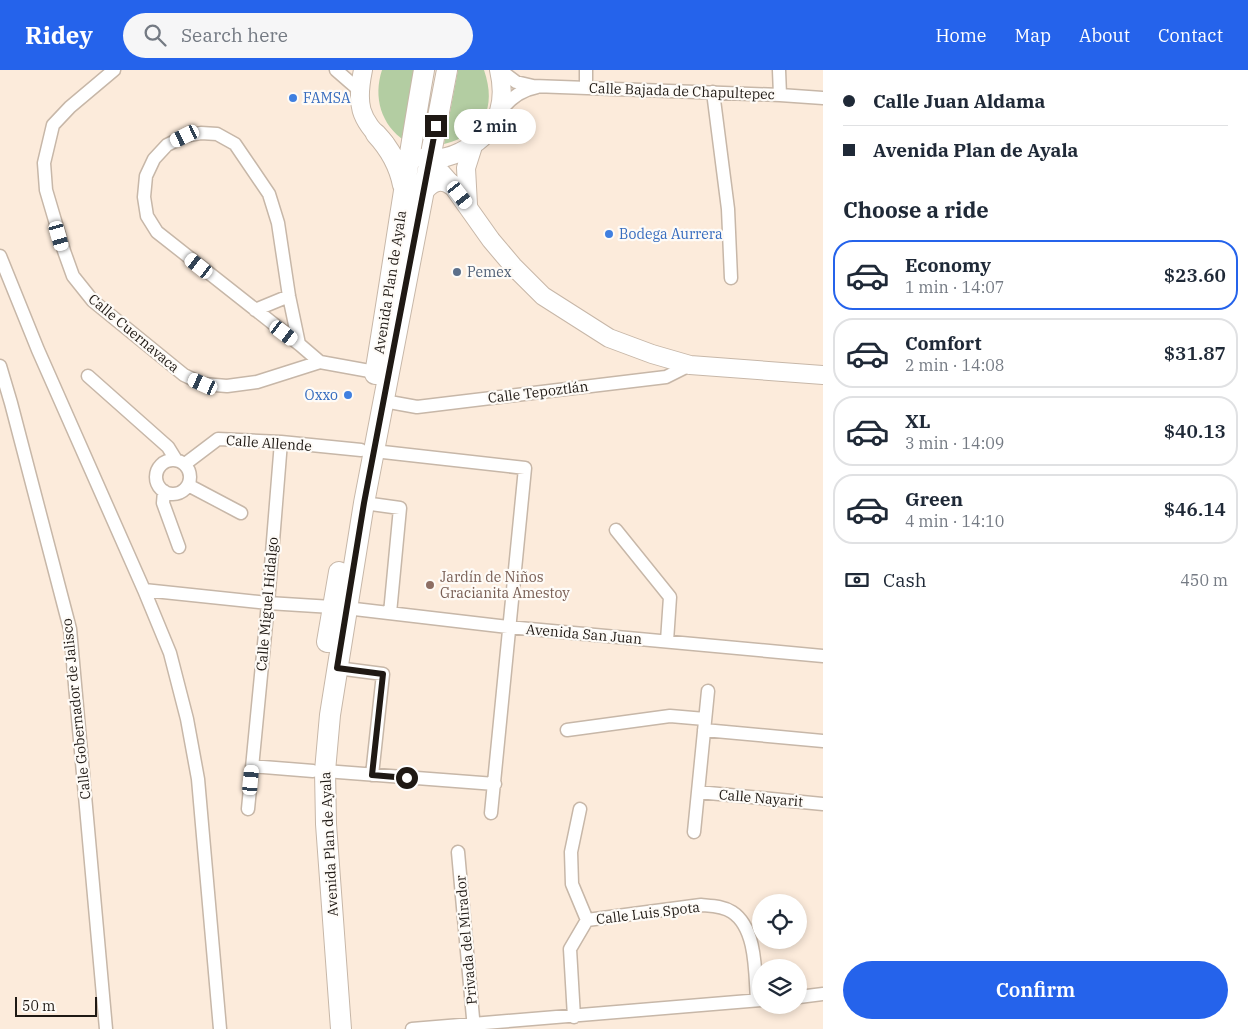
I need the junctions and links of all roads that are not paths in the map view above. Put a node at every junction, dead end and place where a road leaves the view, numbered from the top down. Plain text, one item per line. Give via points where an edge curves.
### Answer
1 (114, 70) edge
2 (336, 70) edge
3 (363, 70) edge
4 (424, 70) edge
5 (447, 70) edge
6 (500, 70) edge
7 (586, 70) edge
8 (779, 70) edge
9 (542, 86) junction
10 (586, 88) junction
11 (359, 90) junction
12 (713, 92) junction
13 (780, 95) junction
14 (823, 98) edge
15 (498, 115) junction
16 (376, 134) junction
17 (473, 146) junction
18 (409, 156) junction
19 (429, 160) junction
20 (452, 185) junction
21 (414, 194) junction
22 (468, 206) junction
23 (0, 256) edge
24 (731, 278) dead end
25 (289, 296) junction
26 (255, 310) junction
27 (299, 344) junction
28 (320, 362) junction
29 (690, 365) junction
30 (0, 366) edge
31 (375, 372) junction
32 (88, 376) dead end
33 (823, 376) edge
34 (384, 401) junction
35 (281, 442) junction
36 (367, 450) junction
37 (180, 462) junction
38 (188, 485) junction
39 (164, 491) junction
40 (364, 503) junction
41 (241, 513) dead end
42 (616, 530) dead end
43 (179, 547) dead end
44 (144, 590) junction
45 (268, 603) junction
46 (339, 608) junction
47 (390, 613) junction
48 (508, 627) junction
49 (667, 641) junction
50 (823, 656) edge
51 (337, 668) junction
52 (708, 691) dead end
53 (705, 725) junction
54 (568, 730) dead end
55 (823, 741) edge
56 (252, 766) junction
57 (319, 771) junction
58 (372, 775) junction
59 (495, 784) junction
60 (698, 792) junction
61 (823, 804) edge
62 (248, 809) dead end
63 (580, 809) dead end
64 (492, 813) dead end
65 (694, 832) dead end
66 (458, 852) dead end
67 (587, 920) junction
68 (754, 959) edge
69 (823, 994) edge
70 (807, 996) edge
71 (752, 1001) edge
72 (574, 1017) junction
73 (474, 1027) edge
74 (106, 1029) edge
75 (220, 1029) edge
76 (328, 1029) edge
77 (341, 1029) edge
78 (412, 1029) edge

1 - 28 street, Calle Cuernavaca via 53,124 44,163 46,190 73,276 93,301 184,375 203,384 227,386 256,382
2 - 11 street
3 - 11 main road
4 - 18 main road, Avenida Plan de Ayala
5 - 19 main road, Avenida Plan de Ayala
6 - 9 street, Calle Bajada de Chapultepec via 516,82
6 - 15 main road via 502,84
7 - 10 street
8 - 13 street
9 - 10 street, Calle Bajada de Chapultepec
9 - 15 street, Calle Bajada de Chapultepec via 515,96
10 - 12 street, Calle Bajada de Chapultepec
11 - 16 main road via 366,121
12 - 13 street, Calle Bajada de Chapultepec
12 - 24 street via 728,209
13 - 14 street, Calle Bajada de Chapultepec
15 - 17 main road via 488,133
16 - 18 main road via 391,148
16 - 21 main road
17 - 19 main road via 451,156
17 - 22 main road via 466,168
18 - 19 main road
18 - 21 main road, Avenida Plan de Ayala
19 - 20 main road
19 - 21 main road, Avenida Plan de Ayala
20 - 21 main road via 436,181
20 - 22 main road
21 - 31 main road, Avenida Plan de Ayala
21 - 34 main road, Avenida Plan de Ayala
22 - 29 main road via 491,240 543,296 609,338
23 - 44 street
25 - 26 street
25 - 26 street via 278,223 269,194 235,144 217,134 185,136 167,145 146,176 147,216 158,232
25 - 27 street
26 - 27 street
27 - 28 street
28 - 31 street, Calle Cuernavaca
29 - 33 main road
29 - 34 street, Calle Tepoztlán via 666,377 417,407
30 - 74 street, Calle Gobernador de Jalisco via 70,629
31 - 36 main road, Avenida Plan de Ayala
32 - 37 street via 168,447
34 - 36 main road, Avenida Plan de Ayala
35 - 36 street, Calle Allende
35 - 37 street, Calle Allende via 218,439
35 - 45 street, Calle Miguel Hidalgo
36 - 40 main road, Avenida Plan de Ayala
36 - 46 main road, Avenida Plan de Ayala
36 - 48 street, Calle Allende via 525,468
37 - 38 street via 189,470
37 - 39 street via 163,463 156,474 156,481
38 - 39 street via 178,494
38 - 41 street
39 - 43 street via 163,503
40 - 46 main road, Avenida Plan de Ayala
40 - 47 street via 400,508
42 - 49 street via 670,597
44 - 45 street, Avenida San Juan
44 - 75 street via 170,653 198,779
45 - 46 street, Avenida San Juan
45 - 56 street, Calle Miguel Hidalgo
46 - 47 street, Avenida San Juan
46 - 51 main road, Avenida Plan de Ayala
46 - 57 main road, Avenida Plan de Ayala via 317,713
47 - 48 street, Avenida San Juan
48 - 49 street, Avenida San Juan
48 - 59 street
49 - 50 street, Avenida San Juan
51 - 57 main road, Avenida Plan de Ayala
51 - 58 street via 383,674
52 - 53 street
53 - 54 street via 670,716
53 - 55 street
53 - 60 street
56 - 57 street
56 - 62 street, Calle Miguel Hidalgo
57 - 58 street
57 - 76 main road, Avenida Plan de Ayala via 315,869
57 - 77 main road, Avenida Plan de Ayala
58 - 59 street
59 - 64 street
60 - 61 street, Calle Nayarit
60 - 65 street
63 - 67 street via 571,852 572,884
66 - 73 street, Privada del Mirador
67 - 68 street, Calle Luis Spota via 702,905 718,906 732,912 744,923 751,939
67 - 72 street via 570,949
69 - 70 street
71 - 72 street
72 - 73 street
73 - 78 street

